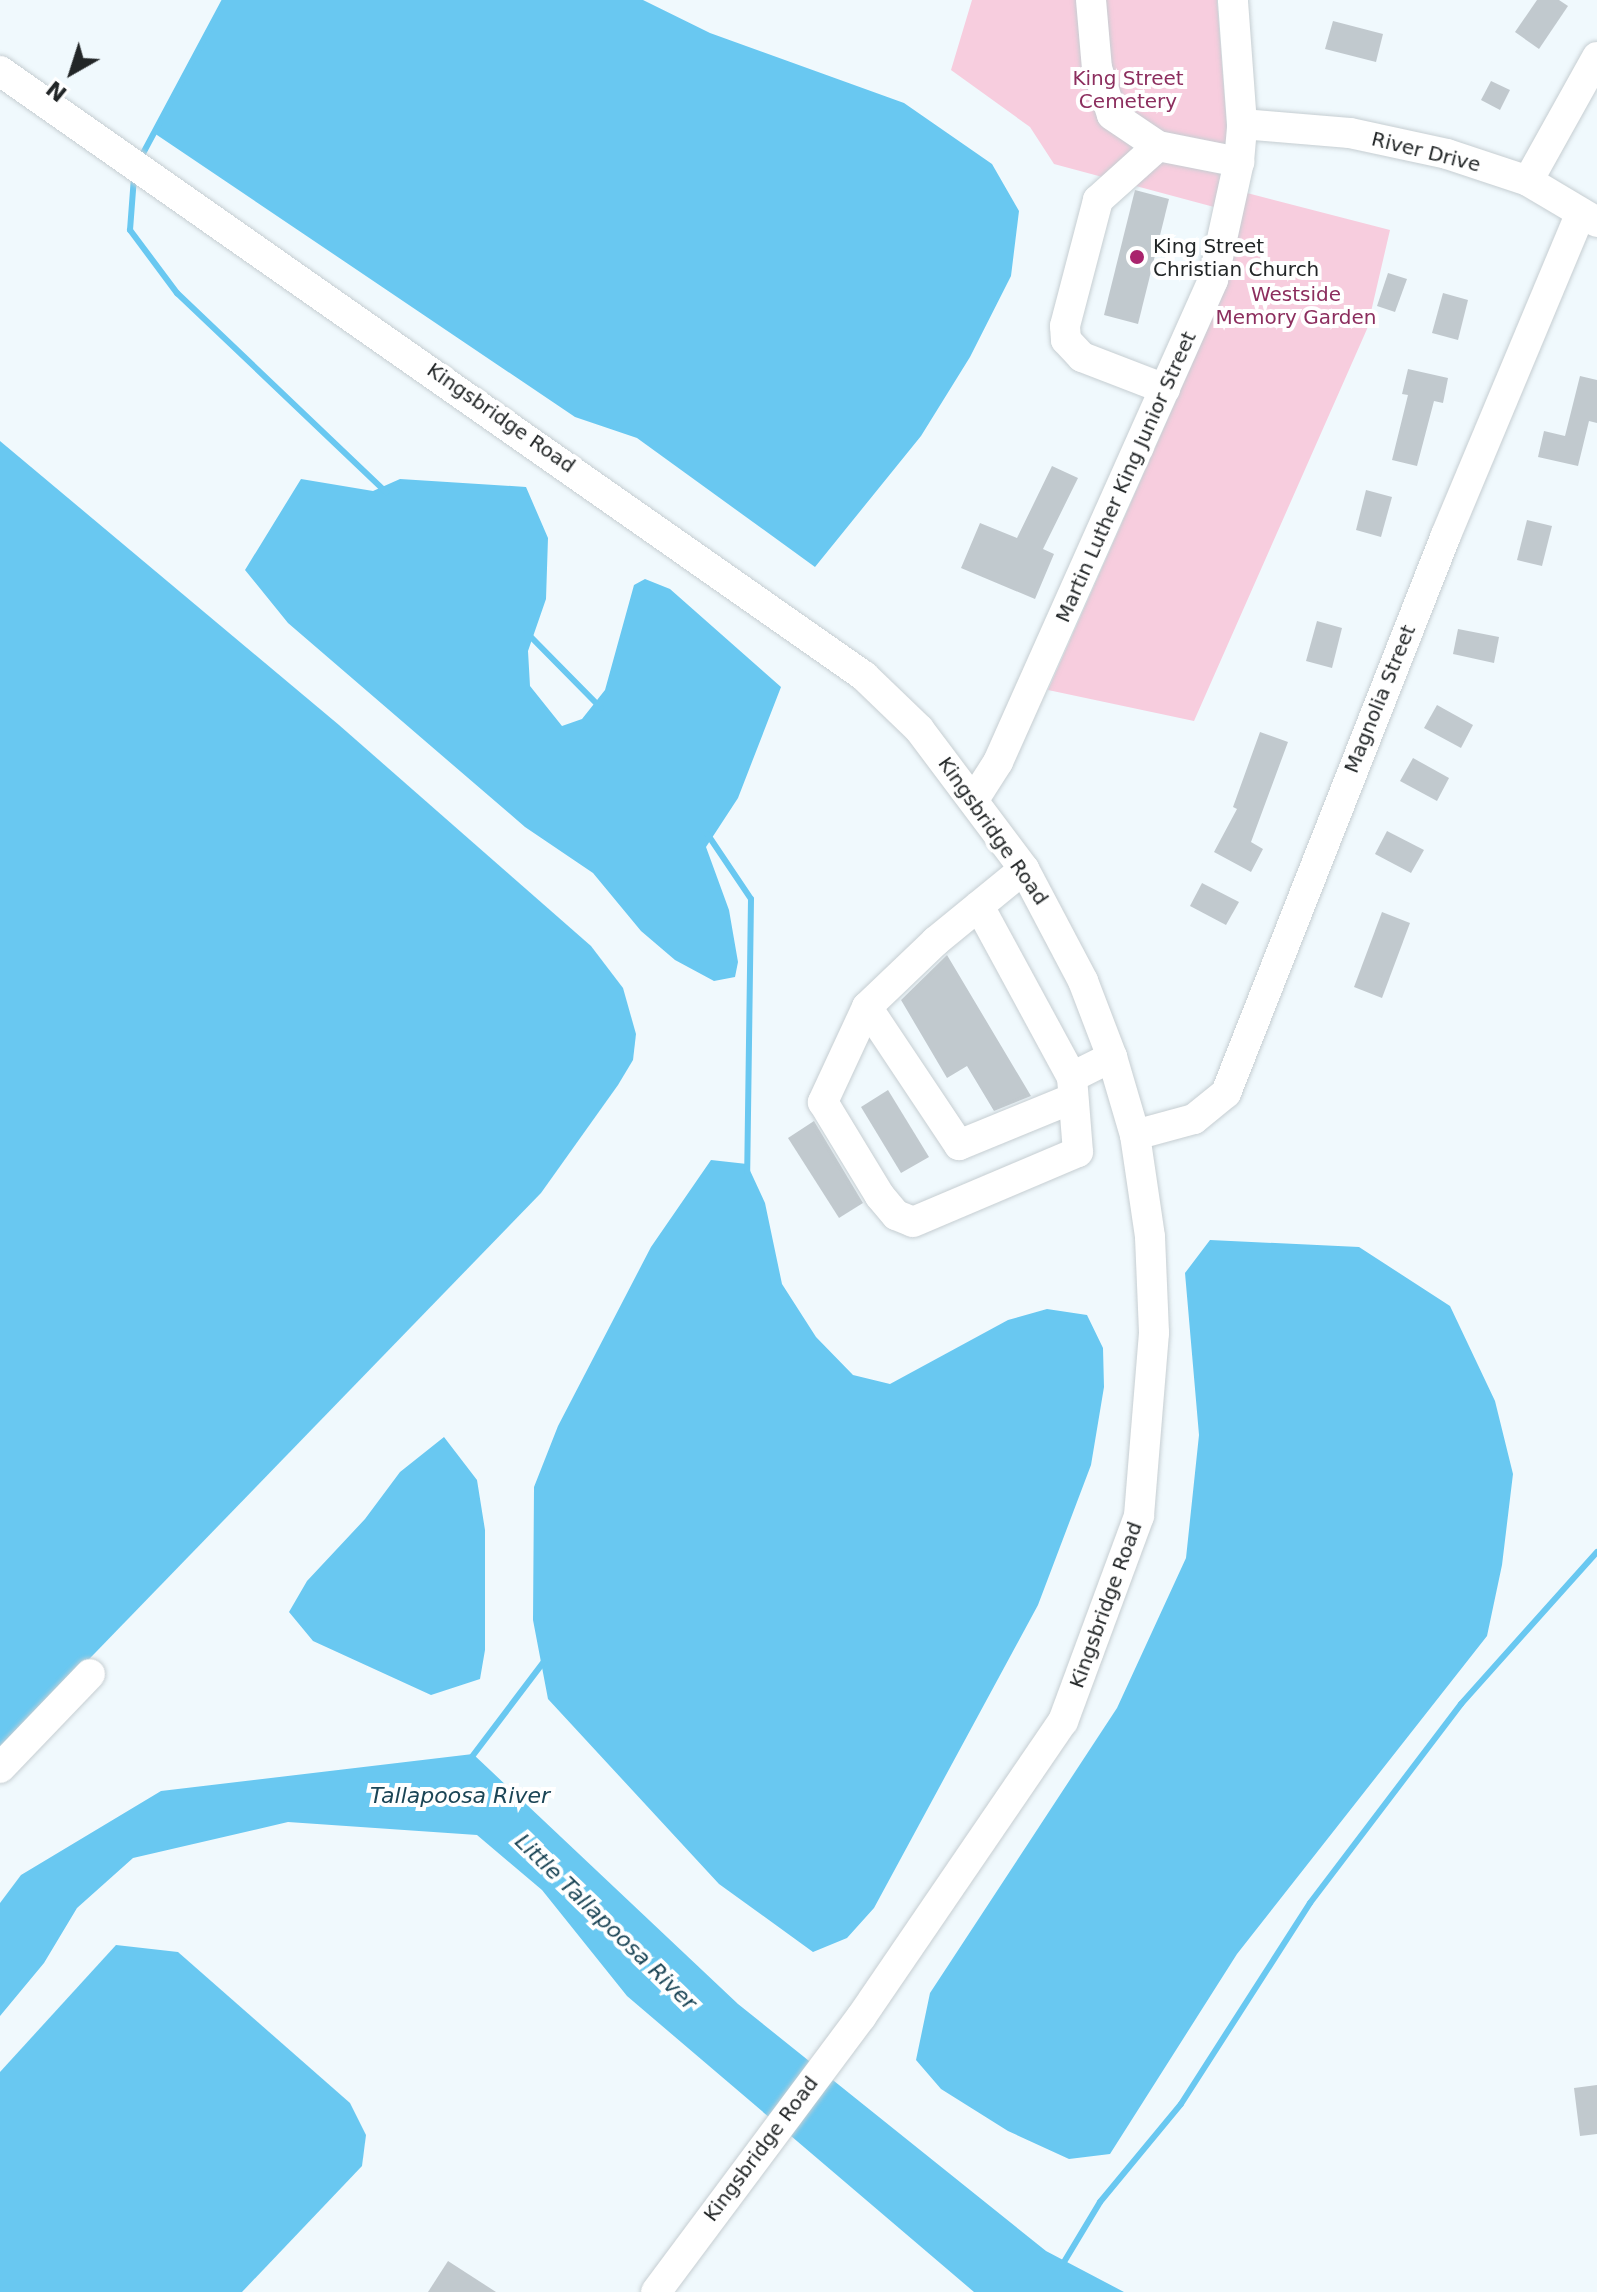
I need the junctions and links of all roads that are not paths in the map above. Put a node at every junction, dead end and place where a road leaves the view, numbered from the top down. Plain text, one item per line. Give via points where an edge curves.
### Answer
1 (1091, 0) edge
2 (1233, 0) edge
3 (1597, 57) edge
4 (0, 71) edge
5 (1242, 124) junction
6 (1158, 146) junction
7 (1239, 162) junction
8 (1528, 181) junction
9 (1589, 218) edge
10 (1165, 389) junction
11 (975, 798) junction
12 (1024, 869) junction
13 (979, 906) junction
14 (867, 1007) junction
15 (1112, 1057) junction
16 (1072, 1088) junction
17 (1135, 1135) junction
18 (959, 1145) junction
19 (984, 1191) junction
20 (90, 1674) dead end
21 (0, 1768) edge
22 (656, 2292) edge

1 - 6 street via 1102,96 1112,115
2 - 5 street, Martin Luther King Junior Street
3 - 8 street
4 - 11 street, Kingsbridge Road via 829,648 919,729
5 - 7 street, Martin Luther King Junior Street
5 - 8 street, River Drive via 1350,133 1447,154
6 - 7 street
6 - 10 street via 1098,200 1065,326 1066,340 1082,357
7 - 10 street, Martin Luther King Junior Street via 1213,280
8 - 9 street, River Drive
9 - 17 street, Magnolia Street via 1440,550 1226,1093 1194,1119
10 - 11 street, Martin Luther King Junior Street via 1005,748
11 - 12 street, Kingsbridge Road
12 - 13 street
12 - 15 street, Kingsbridge Road via 1083,981
13 - 14 street
13 - 16 street
14 - 18 street
14 - 19 street via 823,1102 844,1140 896,1215 913,1222
15 - 16 street
15 - 17 street, Kingsbridge Road
16 - 18 street
16 - 19 street via 1078,1152
17 - 22 street, Kingsbridge Road via 1150,1237 1154,1333 1139,1516 1063,1721 861,2017
18 - 19 street
20 - 21 street

